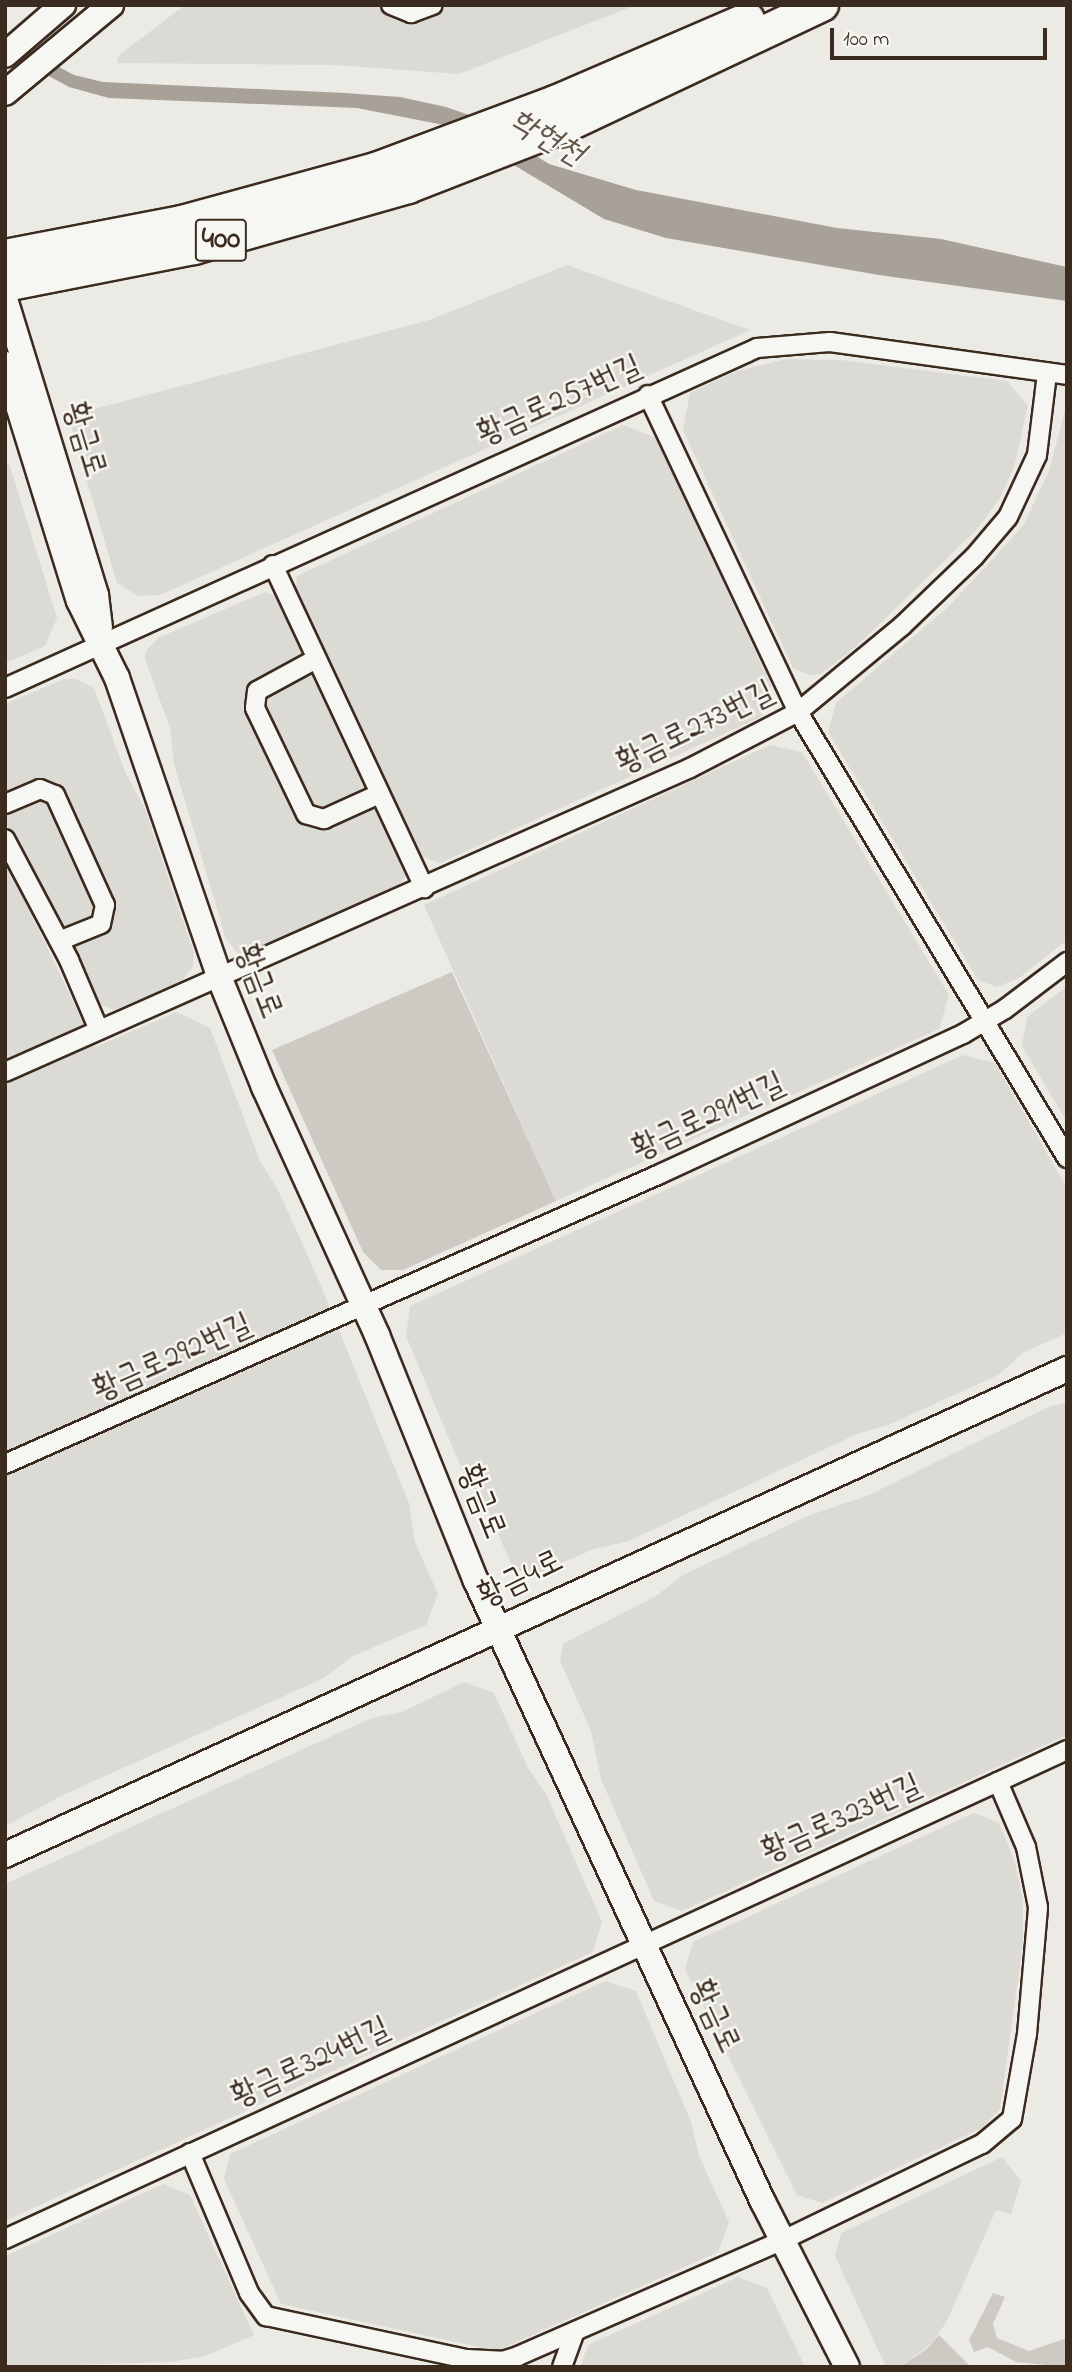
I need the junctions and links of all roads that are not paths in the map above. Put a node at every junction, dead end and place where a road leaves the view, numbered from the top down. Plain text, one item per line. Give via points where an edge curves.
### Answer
1 (63, 5) edge
2 (111, 5) edge
3 (391, 5) edge
4 (433, 5) edge
5 (776, 5) edge
6 (822, 5) edge
7 (5, 55) edge
8 (10, 95) edge
9 (563, 113) junction
10 (18, 269) edge
11 (5, 299) edge
12 (5, 365) edge
13 (1047, 373) junction
14 (1067, 375) edge
15 (648, 395) junction
16 (273, 565) junction
17 (103, 641) junction
18 (316, 659) junction
19 (5, 688) edge
20 (798, 712) junction
21 (379, 794) junction
22 (5, 804) edge
23 (5, 839) edge
24 (424, 888) junction
25 (60, 941) junction
26 (1067, 962) edge
27 (219, 979) junction
28 (986, 1022) junction
29 (99, 1030) junction
30 (5, 1072) edge
31 (1067, 1158) edge
32 (364, 1306) junction
33 (1067, 1369) edge
34 (5, 1464) edge
35 (498, 1629) junction
36 (1067, 1750) edge
37 (998, 1782) junction
38 (5, 1855) edge
39 (642, 1944) junction
40 (190, 2154) junction
41 (5, 2239) edge
42 (781, 2241) junction
43 (575, 2331) junction
44 (547, 2343) junction
45 (494, 2364) edge
46 (559, 2367) edge
47 (847, 2367) edge

1 - 7 street
2 - 8 street
3 - 4 street via 411,13
5 - 9 highway, 400
6 - 9 highway, 400
9 - 10 highway, 400
9 - 10 highway, 400 via 408,187 194,248
11 - 17 street, 황금로 via 96,595
12 - 17 street, 황금로 via 79,601
13 - 14 street, 황금로257번길
13 - 15 street, 황금로257번길 via 830,342 789,342 739,354
13 - 20 street, 황금로273번길 via 1037,455 1009,517 974,558 902,626
15 - 16 street, 황금로257번길
15 - 20 street
16 - 17 street, 황금로257번길
16 - 18 street
17 - 19 street, 황금로257번길
17 - 27 street, 황금로
18 - 21 street
18 - 21 street via 257,691 255,708 306,814 324,819
20 - 24 street, 황금로273번길 via 690,768
20 - 28 street
21 - 24 street
22 - 25 street via 40,789 55,795 105,905 102,923
23 - 25 street
24 - 27 street, 황금로273번길
25 - 29 street
26 - 28 street, 황금로291번길
27 - 29 street, 황금로273번길
27 - 32 street, 황금로
28 - 31 street
28 - 32 street, 황금로291번길
29 - 30 street, 황금로273번길
32 - 34 street, 황금로292번길
32 - 35 street, 황금로
33 - 35 street, 황금4로
35 - 38 street, 황금4로
35 - 39 street, 황금로
36 - 37 street, 황금로323번길
37 - 39 street, 황금로323번길
37 - 42 street via 1026,1847 1038,1906 1025,2046 1012,2119 982,2144
39 - 40 street, 황금로324번길
39 - 42 street, 황금로
40 - 41 street, 황금로324번길
40 - 45 street via 249,2293 266,2316
42 - 43 street
42 - 47 street, 황금로
43 - 44 street
43 - 46 street
44 - 45 street
44 - 46 street

